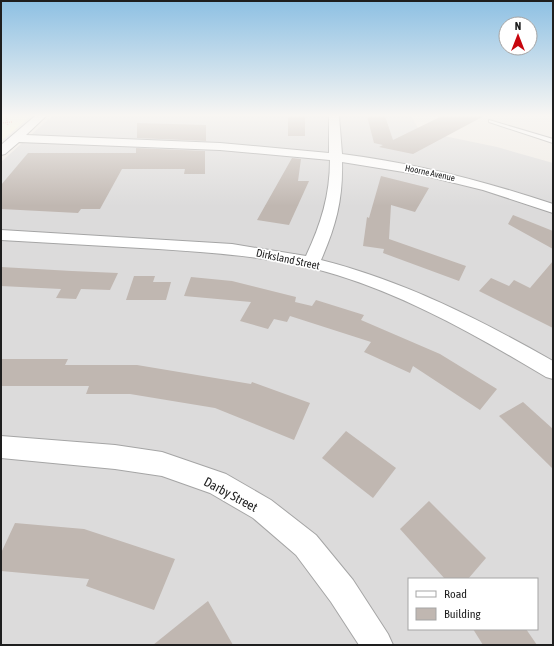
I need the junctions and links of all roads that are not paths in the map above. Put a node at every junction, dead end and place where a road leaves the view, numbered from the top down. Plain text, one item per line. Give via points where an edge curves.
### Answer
1 (213, 146) edge
2 (335, 146) edge
3 (335, 156) junction
4 (553, 209) edge
5 (1, 235) edge
6 (311, 263) junction
7 (553, 371) edge
8 (1, 447) edge
9 (377, 645) edge

1 - 3 street, Hoorne Avenue
2 - 3 street
3 - 4 street, Hoorne Avenue via 457,179
3 - 6 street via 333,205 327,228
5 - 6 street, Dirksland Street via 232,249
6 - 7 street, Dirksland Street via 366,279 456,316
8 - 9 street, Darby Street via 115,457 162,464 217,483 262,509 306,545 342,591

